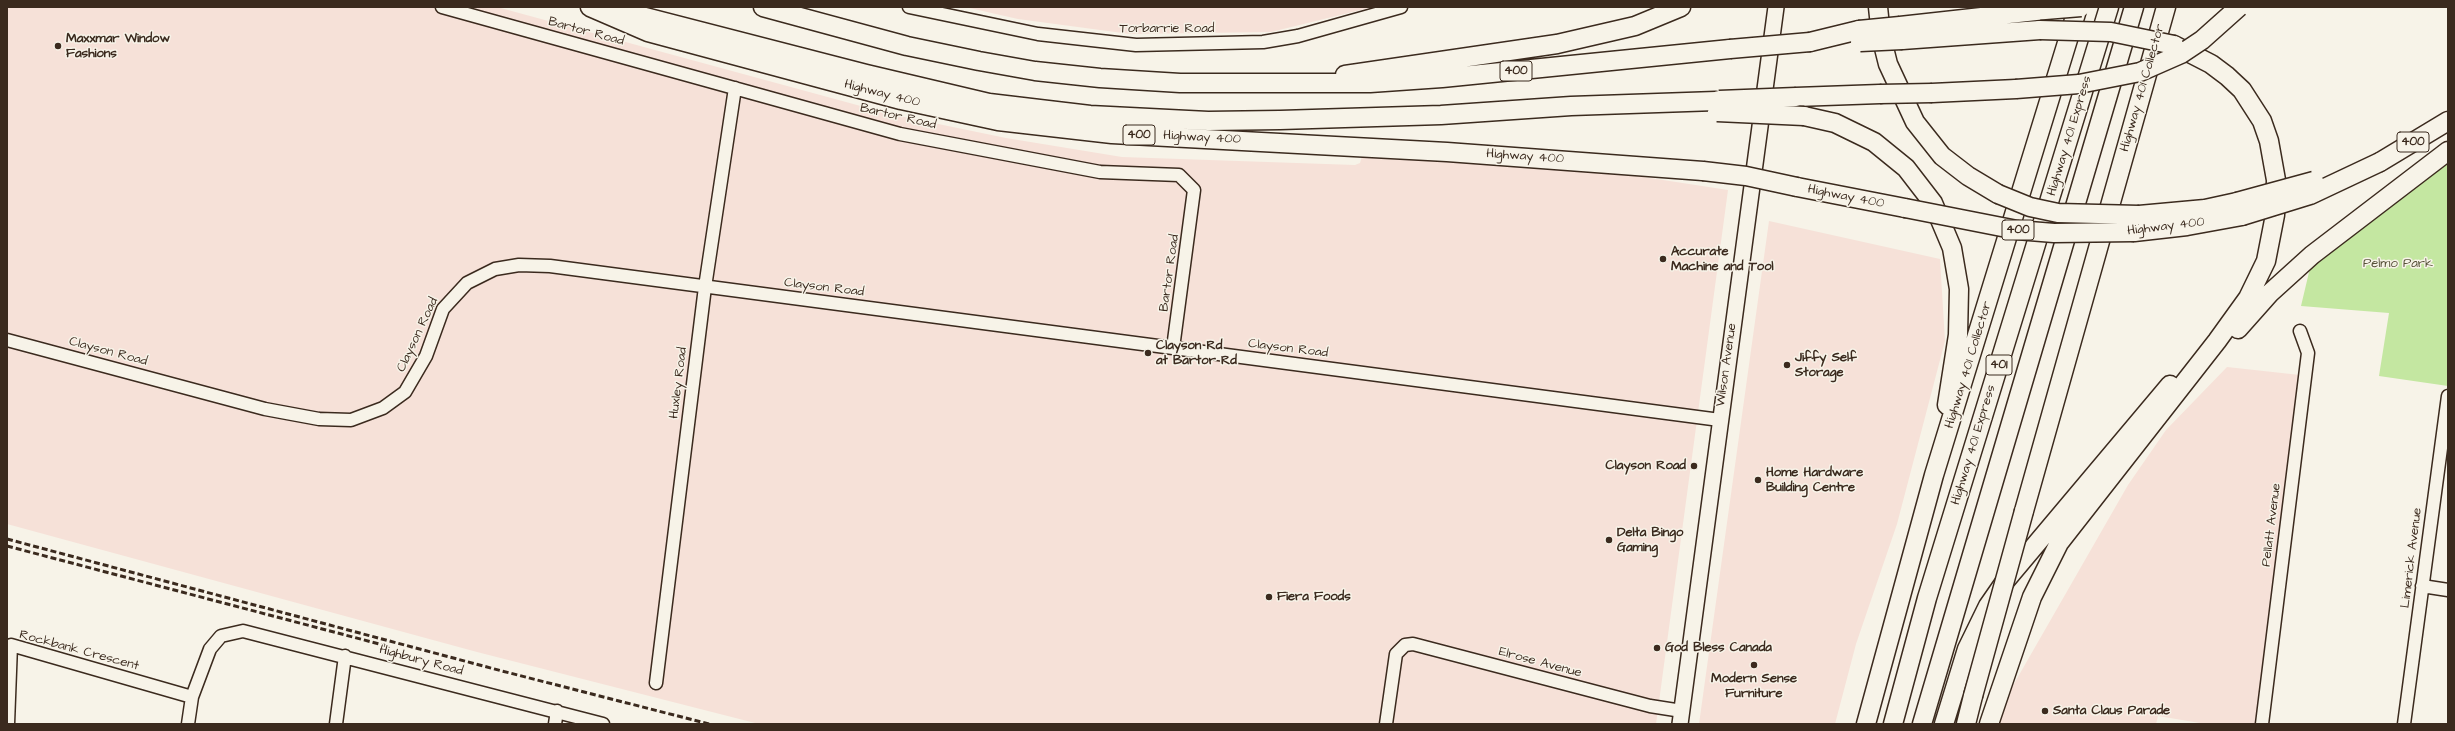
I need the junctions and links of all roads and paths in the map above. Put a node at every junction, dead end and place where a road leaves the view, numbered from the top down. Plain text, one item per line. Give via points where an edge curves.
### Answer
1 (442, 7) edge
2 (590, 7) edge
3 (604, 7) edge
4 (763, 7) edge
5 (909, 7) edge
6 (1401, 7) edge
7 (1681, 7) edge
8 (1776, 7) edge
9 (1878, 7) edge
10 (2074, 7) edge
11 (2080, 7) edge
12 (2109, 7) edge
13 (2134, 7) edge
14 (2166, 7) edge
15 (2239, 7) edge
16 (1901, 33) junction
17 (2067, 45) junction
18 (1301, 83) junction
19 (735, 88) junction
20 (1717, 106) junction
21 (2447, 121) edge
22 (2448, 151) edge
23 (2275, 215) junction
24 (2137, 224) junction
25 (705, 287) junction
26 (2300, 331) dead end
27 (7, 340) edge
28 (1173, 348) junction
29 (2448, 396) edge
30 (2164, 412) junction
31 (1720, 420) junction
32 (2444, 448) edge
33 (1934, 475) junction
34 (2422, 586) junction
35 (2448, 590) edge
36 (345, 656) junction
37 (656, 683) dead end
38 (192, 697) junction
39 (557, 711) junction
40 (1681, 717) edge
41 (8, 724) edge
42 (188, 724) edge
43 (336, 724) edge
44 (555, 724) edge
45 (603, 724) edge
46 (1386, 724) edge
47 (1866, 724) edge
48 (1893, 724) edge
49 (1922, 724) edge
50 (1944, 724) edge
51 (1966, 724) edge
52 (1989, 724) edge
53 (2262, 724) edge
54 (2404, 724) edge

1 - 19 street, Bartor Road
2 - 24 highway, Highway 400 / 400, bridge via 648,32 900,100 998,120 1112,134 1440,151 1703,171 1746,176 2017,230 2054,233
3 - 20 highway via 907,85 989,103 1090,115 1208,121 1489,113 1569,117
4 - 18 highway, 400 via 907,46 1035,71 1180,83
5 - 6 street, Torbarrie Road via 1038,34 1136,45 1263,42 1298,36
7 - 18 highway via 1635,26 1557,44 1399,65
8 - 31 main road, Wilson Avenue
9 - 24 highway, bridge via 1881,36 1888,64 1915,122 1942,156 1998,194 2030,207
10 - 17 highway
11 - 16 highway, bridge via 2045,10
11 - 17 highway, Highway 401 Collector / 401
12 - 48 highway, Highway 401 Express / 401 via 1927,598
13 - 49 highway, Highway 401 Express / 401
14 - 51 highway, Highway 401 Collector, bridge
15 - 20 highway, bridge via 2202,40 2180,54 2140,72 2079,84 1932,93 1796,97
16 - 18 highway, 400, bridge via 1442,78 1370,83
16 - 23 highway, bridge via 2040,30 2111,32 2174,45 2211,64 2227,76 2242,90 2258,116 2269,141 2274,163
17 - 33 highway, Highway 401 Collector / 401
19 - 25 street, Huxley Road
19 - 28 street, Bartor Road via 900,134 1005,155 1105,173 1179,175 1194,190
20 - 33 highway, bridge via 1804,116 1836,123 1852,130 1895,157 1918,181 1933,203 1944,225 1956,270 1959,312 1953,369
21 - 24 highway, Highway 400 / 400, bridge via 2378,159 2240,209 2187,226
22 - 30 highway via 2335,236 2289,275
23 - 30 highway via 2266,261 2248,298
23 - 50 highway via 2244,285 2220,320 2176,378 2006,580 1988,606 1967,649
25 - 27 street, Clayson Road via 550,266 519,265 495,269 466,283 442,309 421,367 400,397 372,414 342,421 315,419 265,409
25 - 28 street, Clayson Road
25 - 37 street, Huxley Road
26 - 53 street, Pellatt Avenue via 2308,353
28 - 31 street, Clayson Road
29 - 32 street, Limerick Avenue
30 - 52 highway via 2067,532 2049,561 2024,616
31 - 40 main road, Wilson Avenue
32 - 34 street, Limerick Avenue
33 - 47 highway, Highway 401 Collector / 401
34 - 35 street
34 - 54 street, Limerick Avenue
36 - 38 street, Highbury Road via 253,633 231,633 222,636 210,649
36 - 39 street, Highbury Road
36 - 43 street
38 - 41 street, Rockbank Crescent via 11,645
38 - 42 street
39 - 44 street
39 - 45 street, Highbury Road
40 - 46 street, Elrose Avenue via 1650,706 1412,644 1405,645 1396,654

